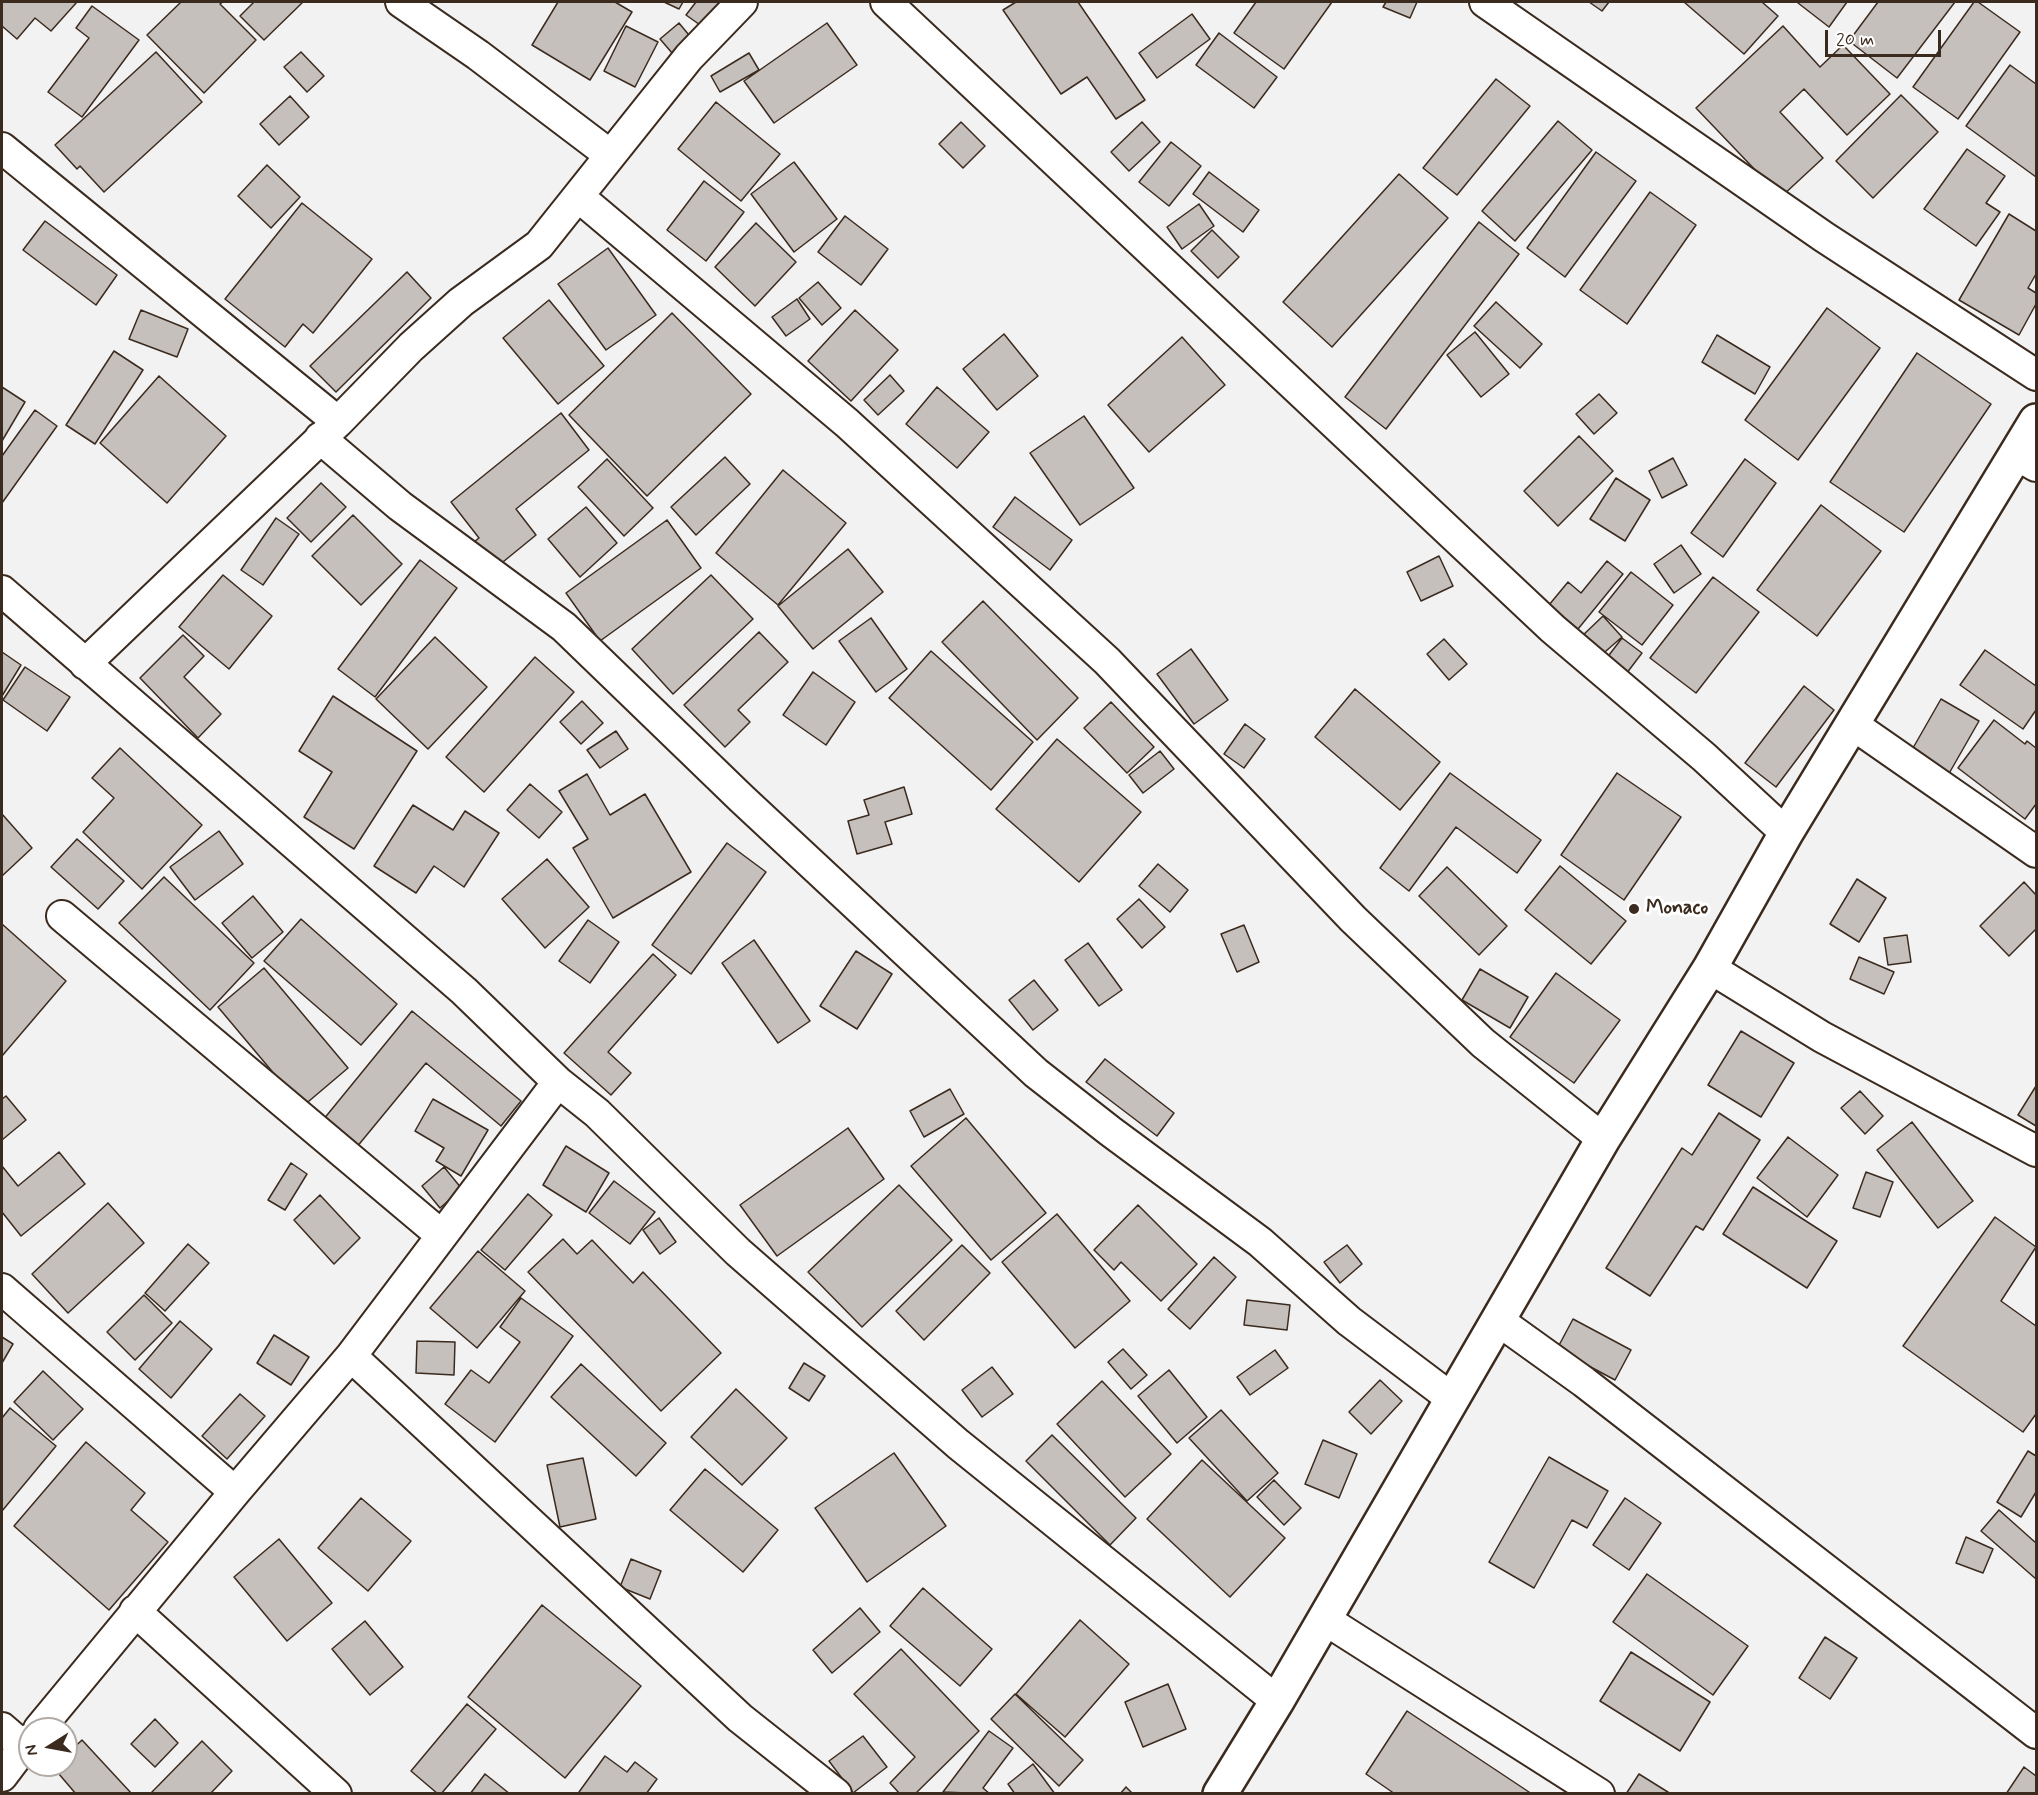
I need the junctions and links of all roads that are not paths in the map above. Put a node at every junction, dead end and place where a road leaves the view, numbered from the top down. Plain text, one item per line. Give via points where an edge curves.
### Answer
1 (401, 2) edge
2 (742, 2) edge
3 (886, 2) edge
4 (1485, 2) edge
5 (2, 148) edge
6 (610, 155) junction
7 (579, 197) junction
8 (2037, 375) edge
9 (2037, 421) edge
10 (329, 430) junction
11 (2027, 461) edge
12 (2, 591) edge
13 (86, 664) junction
14 (1852, 724) junction
15 (1786, 833) junction
16 (2037, 852) edge
17 (62, 916) dead end
18 (1710, 968) junction
19 (558, 1082) junction
20 (1603, 1139) junction
21 (2037, 1151) edge
22 (441, 1234) junction
23 (2, 1289) edge
24 (1499, 1321) junction
25 (351, 1356) junction
26 (1452, 1398) junction
27 (235, 1492) junction
28 (135, 1611) junction
29 (1324, 1619) junction
30 (1278, 1701) junction
31 (48, 1717) edge
32 (2, 1728) edge
33 (2035, 1728) edge
34 (18, 1734) edge
35 (18, 1755) edge
36 (2, 1776) edge
37 (336, 1794) edge
38 (836, 1794) edge
39 (1220, 1794) edge
40 (1599, 1794) edge

1 - 6 street
2 - 6 street via 689,57
3 - 15 street via 1553,629 1704,757
4 - 8 street via 1824,237
5 - 10 street
6 - 7 street
7 - 10 street via 539,245 461,302
7 - 20 street via 847,423 1089,645 1353,919 1483,1043
9 - 11 main road
10 - 13 street
10 - 26 street via 400,506 564,627 1036,1073 1260,1242 1349,1321
11 - 14 main road
12 - 13 street
13 - 19 street via 464,991
14 - 15 main road
14 - 16 street
15 - 18 main road
17 - 22 street
18 - 20 main road
18 - 21 street via 1822,1037
19 - 22 street
19 - 30 street via 597,1113 738,1252 958,1444
20 - 24 main road
22 - 25 street
23 - 27 street
24 - 26 main road
24 - 33 street
25 - 27 street
25 - 38 street via 740,1718
26 - 29 main road
27 - 28 street
28 - 31 street
28 - 37 street
29 - 30 main road
29 - 40 street
30 - 39 main road
32 - 34 street
35 - 36 street

